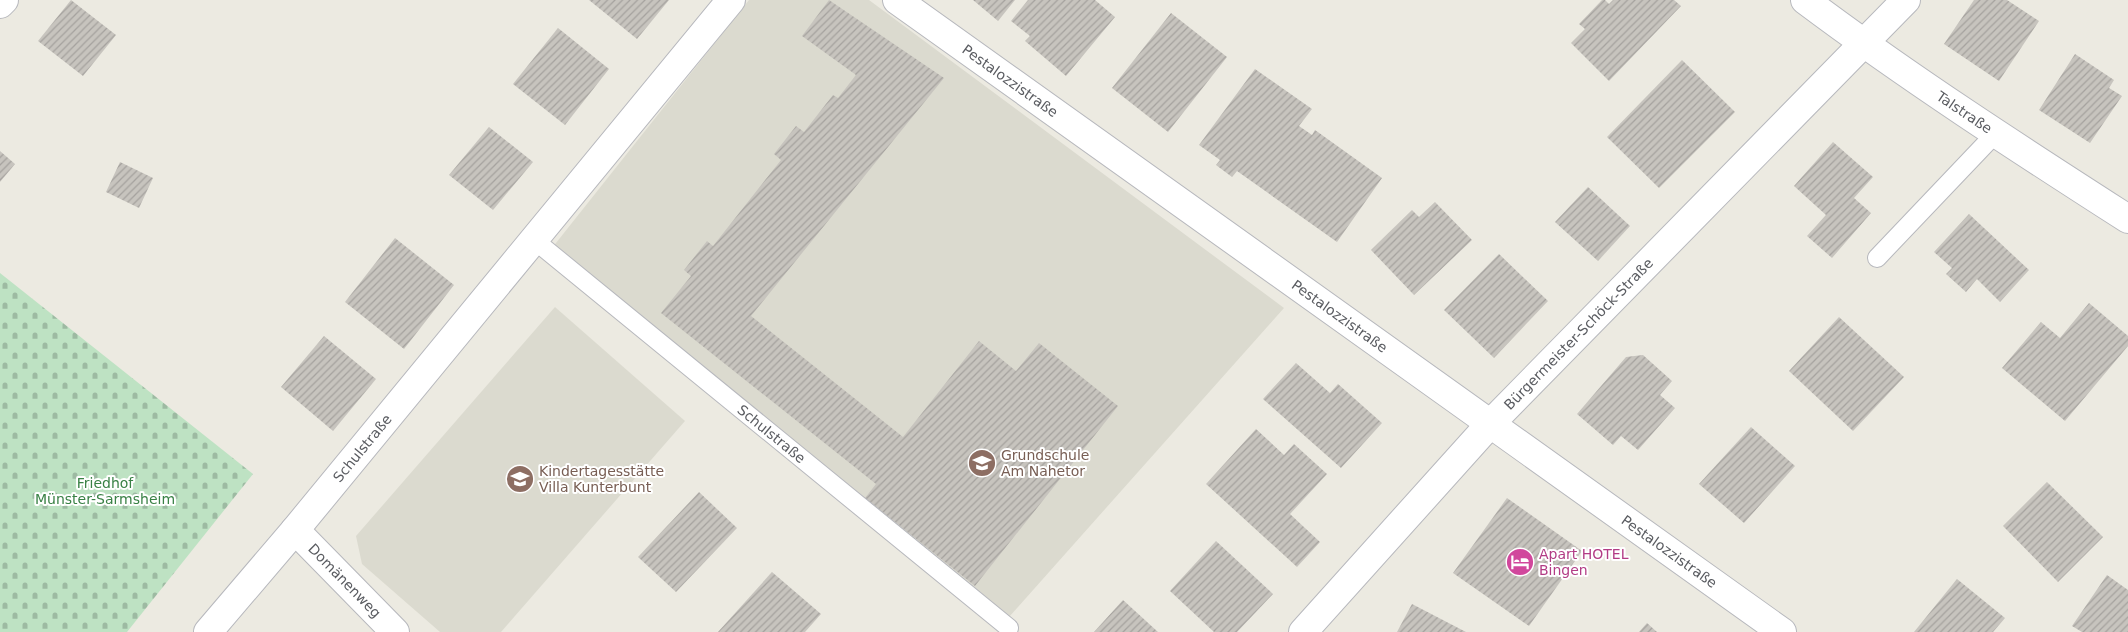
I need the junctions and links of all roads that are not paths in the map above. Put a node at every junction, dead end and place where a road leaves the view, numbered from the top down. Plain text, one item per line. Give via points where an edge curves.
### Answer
1 (4, 0) edge
2 (732, 0) edge
3 (896, 0) edge
4 (1805, 0) edge
5 (1906, 0) edge
6 (0, 4) edge
7 (1862, 43) junction
8 (1995, 134) junction
9 (2128, 219) edge
10 (533, 239) junction
11 (1877, 258) dead end
12 (1490, 424) junction
13 (295, 530) junction
14 (1009, 628) dead end
15 (208, 632) edge
16 (395, 632) edge
17 (1303, 632) edge
18 (1782, 632) edge

1 - 6 street
2 - 10 street, Schulstraße
3 - 12 street, Pestalozzistraße
4 - 7 street, Talstraße
5 - 7 street, Bürgermeister-Schöck-Straße
7 - 8 street, Talstraße
7 - 12 street, Bürgermeister-Schöck-Straße
8 - 9 street, Talstraße
8 - 11 lane
10 - 13 street, Schulstraße
10 - 14 lane, Schulstraße
12 - 17 street, Bürgermeister-Schöck-Straße
12 - 18 street, Pestalozzistraße
13 - 15 street, Schulstraße
13 - 16 street, Domänenweg

